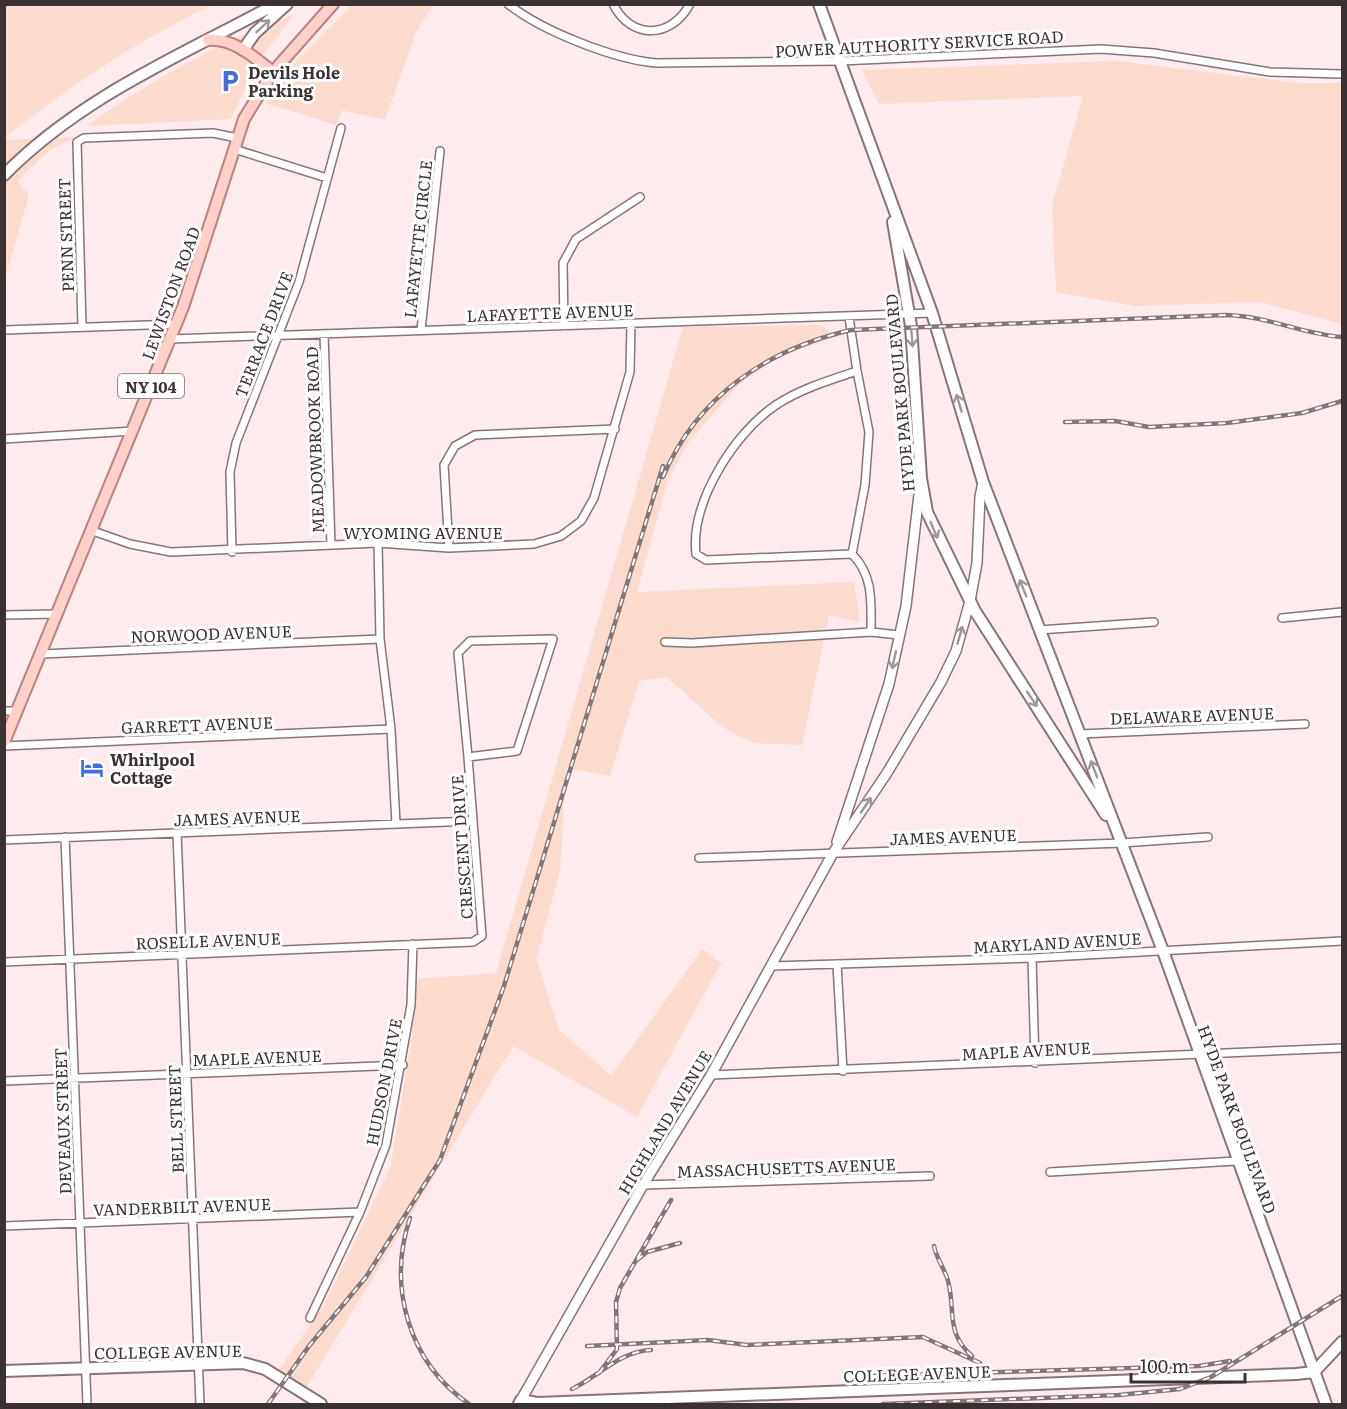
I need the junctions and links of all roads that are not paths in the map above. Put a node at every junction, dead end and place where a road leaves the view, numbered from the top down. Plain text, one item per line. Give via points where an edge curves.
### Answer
1 (276, 4) edge
2 (287, 4) edge
3 (333, 4) edge
4 (508, 4) edge
5 (613, 4) edge
6 (690, 4) edge
7 (819, 4) edge
8 (208, 40) junction
9 (243, 50) junction
10 (841, 61) junction
11 (273, 72) junction
12 (1342, 74) edge
13 (341, 128) dead end
14 (236, 143) junction
15 (441, 152) dead end
16 (4, 175) edge
17 (883, 177) junction
18 (327, 178) junction
19 (640, 196) dead end
20 (932, 313) junction
21 (909, 314) junction
22 (849, 317) junction
23 (631, 323) junction
24 (177, 324) junction
25 (564, 326) junction
26 (82, 327) junction
27 (4, 330) edge
28 (421, 330) junction
29 (324, 334) junction
30 (278, 335) junction
31 (170, 339) junction
32 (857, 371) junction
33 (615, 429) junction
34 (133, 431) junction
35 (4, 439) edge
36 (921, 478) junction
37 (983, 482) junction
38 (93, 531) junction
39 (378, 543) junction
40 (332, 545) junction
41 (449, 548) junction
42 (232, 552) junction
43 (852, 554) junction
44 (969, 601) junction
45 (1342, 612) edge
46 (57, 614) junction
47 (4, 615) edge
48 (1282, 618) dead end
49 (1154, 622) dead end
50 (1039, 630) junction
51 (871, 632) junction
52 (899, 635) junction
53 (380, 639) junction
54 (665, 642) dead end
55 (42, 654) junction
56 (10, 711) edge
57 (1305, 724) dead end
58 (391, 729) junction
59 (1080, 734) junction
60 (4, 744) edge
61 (468, 757) junction
62 (472, 821) junction
63 (396, 824) junction
64 (177, 833) junction
65 (65, 837) junction
66 (1208, 837) dead end
67 (4, 840) edge
68 (1122, 843) junction
69 (833, 853) junction
70 (699, 858) dead end
71 (1342, 941) edge
72 (413, 944) junction
73 (1163, 951) junction
74 (182, 956) junction
75 (1032, 958) junction
76 (69, 959) junction
77 (4, 962) edge
78 (837, 964) junction
79 (772, 966) junction
80 (1342, 1048) edge
81 (1200, 1056) junction
82 (1035, 1063) junction
83 (403, 1065) junction
84 (843, 1071) junction
85 (187, 1074) junction
86 (711, 1075) junction
87 (74, 1078) junction
88 (4, 1081) edge
89 (1236, 1161) junction
90 (1050, 1172) dead end
91 (930, 1176) dead end
92 (643, 1185) junction
93 (360, 1212) junction
94 (193, 1219) junction
95 (80, 1223) junction
96 (4, 1226) edge
97 (310, 1318) dead end
98 (1342, 1342) edge
99 (199, 1363) junction
100 (86, 1368) junction
101 (4, 1371) edge
102 (1314, 1372) junction
103 (520, 1402) edge
104 (87, 1404) edge
105 (200, 1404) edge
106 (321, 1404) edge
107 (1326, 1404) edge

1 - 8 main road
9 -> 2 main road via 255,33
3 - 11 main road, LEWISTON ROAD / NY 104
4 - 10 street, POWER AUTHORITY SERVICE ROAD via 530,20 559,33 646,62 690,65
5 - 6 street via 625,23 639,30 666,28 682,19
7 - 10 main road, HYDE PARK BOULEVARD
8 - 9 main road via 221,40
8 - 16 main road via 101,96 52,132
9 - 11 main road
10 - 12 street, POWER AUTHORITY SERVICE ROAD via 1108,49 1270,72
10 - 17 main road, HYDE PARK BOULEVARD
11 - 14 main road, LEWISTON ROAD / NY 104 via 250,108
13 - 18 street, TERRACE DRIVE
14 - 18 street
14 - 24 main road, LEWISTON ROAD / NY 104
14 - 26 street, PENN STREET via 213,133 84,138 77,142
15 - 28 street, LAFAYETTE CIRCLE
17 - 20 main road, HYDE PARK BOULEVARD
17 - 21 main road, HYDE PARK BOULEVARD
18 - 30 street, TERRACE DRIVE via 299,282
19 - 25 street via 576,239 563,263
20 - 21 street, LAFAYETTE AVENUE
37 -> 20 main road, HYDE PARK BOULEVARD
21 - 22 street, LAFAYETTE AVENUE
21 -> 36 main road, HYDE PARK BOULEVARD
22 - 23 street, LAFAYETTE AVENUE
22 - 32 street
23 - 25 street, LAFAYETTE AVENUE
23 - 33 street, WYOMING AVENUE via 630,372
24 - 26 street
24 - 31 main road, LEWISTON ROAD / NY 104
25 - 28 street, LAFAYETTE AVENUE
26 - 27 street
28 - 29 street, LAFAYETTE AVENUE
29 - 30 street, LAFAYETTE AVENUE
29 - 40 street, MEADOWBROOK ROAD
30 - 31 street, LAFAYETTE AVENUE
30 - 42 street, TERRACE DRIVE via 236,443 230,472
31 - 34 main road, LEWISTON ROAD / NY 104
32 - 43 street via 869,432 865,485
32 - 43 street via 776,405 729,450 694,533 696,554 706,560
33 - 41 street, WYOMING AVENUE via 594,498 581,520 561,536 534,544
33 - 41 street via 475,435 455,446 444,465
34 - 35 street
34 - 38 main road, LEWISTON ROAD / NY 104
36 -> 44 main road, HYDE PARK BOULEVARD via 935,534
36 - 52 street, HIGHLAND AVENUE via 913,559
37 - 44 street, HIGHLAND AVENUE via 977,563
50 -> 37 main road, HYDE PARK BOULEVARD
38 - 42 street, WYOMING AVENUE via 171,552
38 - 46 main road, LEWISTON ROAD / NY 104
39 - 40 street, WYOMING AVENUE
39 - 41 street, WYOMING AVENUE
39 - 53 street
40 - 42 street, WYOMING AVENUE
43 - 51 street via 866,571 870,586
44 -> 68 main road, HYDE PARK BOULEVARD
69 -> 44 street, HIGHLAND AVENUE via 941,682 956,651
45 - 48 street
46 - 47 street
46 - 55 main road, LEWISTON ROAD / NY 104
49 - 50 street
50 - 59 main road, HYDE PARK BOULEVARD
51 - 52 street
51 - 54 street
52 -> 69 street, HIGHLAND AVENUE via 877,722
53 - 55 street, NORWOOD AVENUE
53 - 58 street
55 - 56 main road, LEWISTON ROAD / NY 104
56 - 60 main road, LEWISTON ROAD / NY 104
57 - 59 street, DELAWARE AVENUE
58 - 60 street, GARRETT AVENUE
58 - 63 street
68 -> 59 main road, HYDE PARK BOULEVARD
61 - 61 street, CRESCENT DRIVE via 458,653 470,641 553,639 517,751
61 - 62 street, CRESCENT DRIVE
62 - 63 street, JAMES AVENUE
62 - 72 street, CRESCENT DRIVE via 482,936 473,942
63 - 64 street, JAMES AVENUE
64 - 65 street, JAMES AVENUE
64 - 74 street, BELL STREET
65 - 67 street, JAMES AVENUE
65 - 76 street, DEVEAUX STREET
66 - 68 street, JAMES AVENUE
68 - 69 street, JAMES AVENUE
68 - 73 main road, HYDE PARK BOULEVARD
69 - 70 street, JAMES AVENUE
69 - 79 street, HIGHLAND AVENUE
71 - 73 street, MARYLAND AVENUE
72 - 74 street, ROSELLE AVENUE
72 - 83 street, HUDSON DRIVE via 411,1005
73 - 75 street, MARYLAND AVENUE
73 - 81 main road, HYDE PARK BOULEVARD
74 - 76 street, ROSELLE AVENUE
74 - 85 street, BELL STREET
75 - 78 street, MARYLAND AVENUE
75 - 82 street
76 - 77 street, ROSELLE AVENUE
76 - 87 street, DEVEAUX STREET
78 - 79 street, MARYLAND AVENUE
78 - 84 street
79 - 86 street, HIGHLAND AVENUE
80 - 81 street, MAPLE AVENUE
81 - 82 street, MAPLE AVENUE
81 - 89 main road, HYDE PARK BOULEVARD
82 - 84 street, MAPLE AVENUE
83 - 85 street, MAPLE AVENUE
83 - 93 street, HUDSON DRIVE via 386,1145
84 - 86 street, MAPLE AVENUE
85 - 87 street, MAPLE AVENUE
85 - 94 street, BELL STREET
86 - 92 street, HIGHLAND AVENUE
87 - 88 street, MAPLE AVENUE
87 - 95 street, DEVEAUX STREET
89 - 90 street
89 - 102 main road, HYDE PARK BOULEVARD
91 - 92 street, MASSACHUSETTS AVENUE
92 - 103 street, HIGHLAND AVENUE
93 - 94 street, VANDERBILT AVENUE
93 - 97 street, HUDSON DRIVE
94 - 95 street, VANDERBILT AVENUE
94 - 99 street, BELL STREET
95 - 96 street, VANDERBILT AVENUE
95 - 100 street, DEVEAUX STREET
98 - 102 main road
99 - 100 main road, COLLEGE AVENUE
99 - 105 street, BELL STREET
99 - 106 main road, COLLEGE AVENUE via 256,1365
100 - 101 main road, COLLEGE AVENUE
100 - 104 street, DEVEAUX STREET
102 - 103 main road, COLLEGE AVENUE
102 - 107 main road, HYDE PARK BOULEVARD

